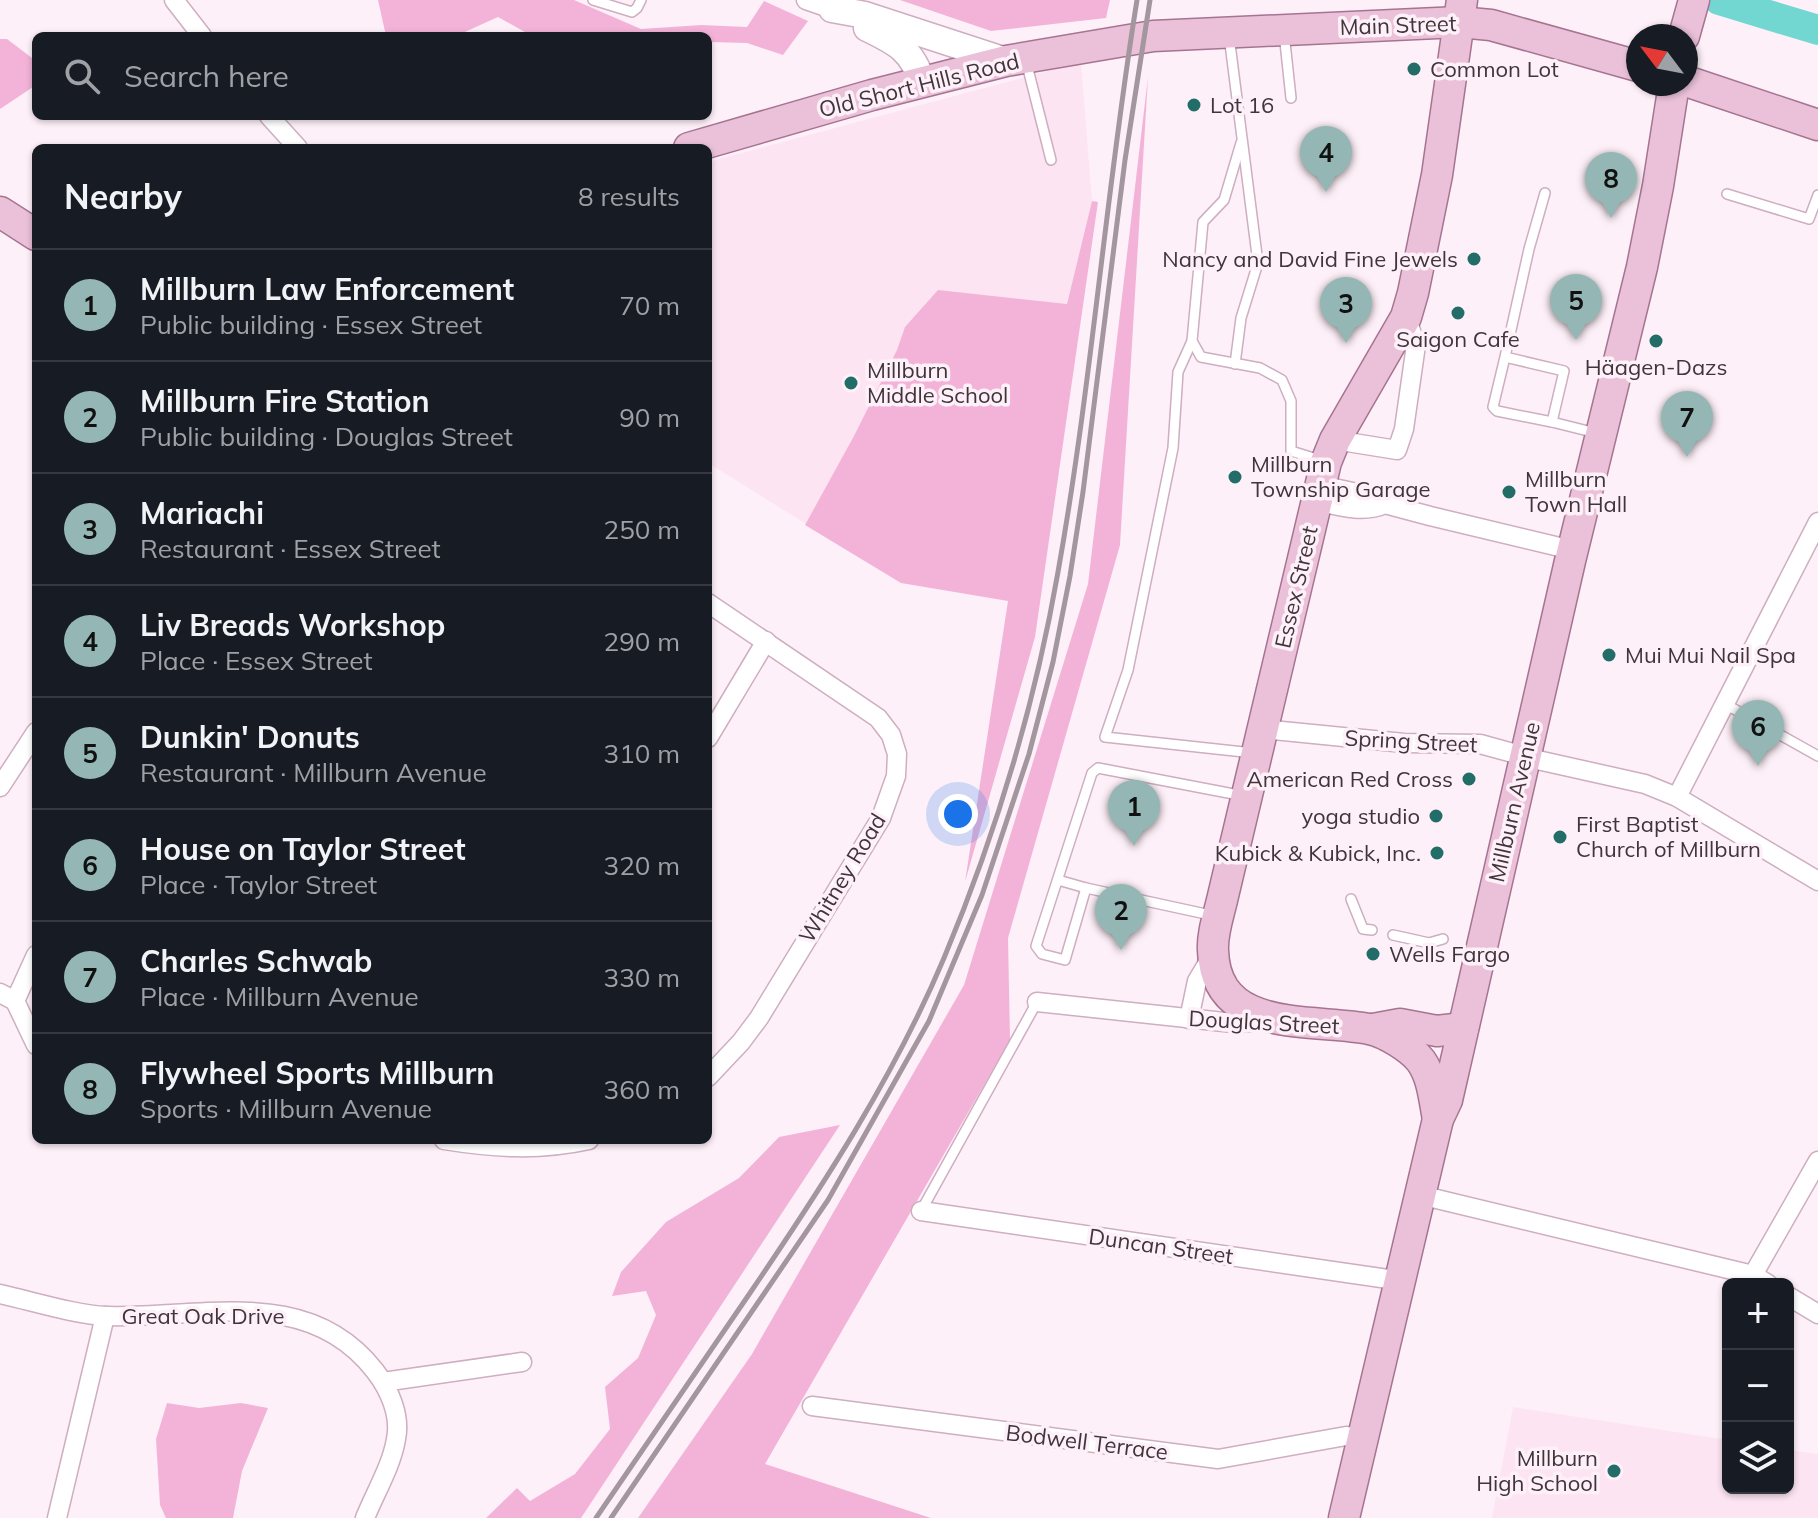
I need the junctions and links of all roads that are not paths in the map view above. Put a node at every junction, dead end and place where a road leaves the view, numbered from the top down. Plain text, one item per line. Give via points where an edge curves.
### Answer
1 (174, 0) edge
2 (593, 0) edge
3 (641, 0) edge
4 (806, 0) edge
5 (832, 9) junction
6 (1460, 11) edge
7 (1284, 29) junction
8 (1228, 31) junction
9 (199, 32) edge
10 (923, 34) junction
11 (1153, 36) joint
12 (1016, 59) junction
13 (1626, 63) edge
14 (932, 80) junction
15 (1698, 85) edge
16 (1672, 96) edge
17 (1291, 98) dead end
18 (273, 120) edge
19 (1818, 125) edge
20 (1241, 143) junction
21 (294, 144) edge
22 (703, 144) edge
23 (1051, 160) dead end
24 (1545, 193) dead end
25 (1727, 194) dead end
26 (1818, 195) edge
27 (0, 212) edge
28 (32, 232) edge
29 (1406, 317) junction
30 (1192, 341) junction
31 (1505, 357) junction
32 (1235, 364) junction
33 (1552, 422) junction
34 (1601, 434) junction
35 (1324, 472) junction
36 (1818, 522) edge
37 (1572, 550) junction
38 (712, 606) edge
39 (766, 641) junction
40 (1725, 704) junction
41 (712, 731) edge
42 (32, 738) edge
43 (1260, 741) junction
44 (1525, 756) junction
45 (1818, 756) edge
46 (0, 787) edge
47 (1247, 797) junction
48 (1677, 797) junction
49 (1058, 880) junction
50 (1818, 881) edge
51 (1086, 888) junction
52 (1351, 899) dead end
53 (1218, 917) junction
54 (1372, 930) dead end
55 (1393, 935) dead end
56 (1443, 939) dead end
57 (1213, 954) junction
58 (32, 961) edge
59 (8, 997) edge
60 (1037, 1002) joint
61 (1189, 1019) junction
62 (1281, 1021) junction
63 (1463, 1028) junction
64 (1373, 1029) junction
65 (32, 1038) edge
66 (712, 1073) edge
67 (1438, 1119) junction
68 (476, 1144) edge
69 (564, 1144) edge
70 (1818, 1161) edge
71 (1420, 1195) junction
72 (921, 1211) joint
73 (1752, 1278) edge
74 (1761, 1278) edge
75 (1402, 1281) junction
76 (0, 1294) edge
77 (1794, 1300) edge
78 (1818, 1314) edge
79 (105, 1316) junction
80 (522, 1362) dead end
81 (383, 1382) junction
82 (812, 1406) dead end
83 (1362, 1438) junction
84 (57, 1518) edge
85 (365, 1518) edge
86 (1344, 1518) edge

1 - 9 street
2 - 3 lane via 632,12
4 - 5 street
5 - 10 main road
5 - 14 main road via 905,49
6 - 7 main road, Main Street
6 - 13 main road, Main Street via 1491,25
6 - 29 main road, Essex Street via 1437,175
7 - 8 main road, Main Street
7 - 17 lane
8 - 11 main road, Main Street
8 - 20 lane
10 - 12 main road
10 - 14 main road via 935,54
11 - 12 main road, Old Short Hills Road
12 - 14 main road, Old Short Hills Road
12 - 23 lane
14 - 22 main road, Old Short Hills Road
15 - 19 main road
16 - 34 main road, Millburn Avenue via 1650,227
18 - 21 street
20 - 30 lane via 1224,200 1203,222
20 - 32 lane via 1258,263 1241,318
24 - 31 lane
25 - 26 lane via 1809,219
27 - 28 main road
29 - 35 main road, Essex Street
29 - 35 street via 1416,345 1397,450
30 - 32 lane via 1201,357
30 - 43 lane via 1178,372 1173,448 1128,670 1105,737
31 - 33 lane via 1564,371
31 - 33 lane via 1493,407
32 - 35 lane via 1260,368 1282,380 1291,401 1291,451
33 - 34 lane
34 - 37 main road, Millburn Avenue
35 - 37 street via 1385,504
35 - 43 main road, Essex Street
36 - 40 street
37 - 44 main road, Millburn Avenue
38 - 39 street, Whitney Road
39 - 41 street
39 - 66 street, Whitney Road via 878,718 897,754 896,776 881,818 759,1018
40 - 45 lane
40 - 48 street
42 - 46 street
43 - 44 street, Spring Street via 1480,744
43 - 47 main road, Essex Street
44 - 48 street, Spring Street via 1645,784
44 - 63 main road, Millburn Avenue
47 - 49 lane via 1098,768
47 - 53 main road, Essex Street
48 - 50 street, Spring Street
49 - 51 lane
49 - 51 lane via 1036,946 1042,954 1065,960
51 - 53 lane
52 - 54 lane via 1363,929
53 - 57 main road, Essex Street
55 - 56 lane via 1429,943
57 - 61 street, Essex Street via 1197,981
57 - 62 main road, Essex Street via 1223,987 1237,1001 1257,1015
58 - 59 street
59 - 65 street
60 - 61 street, Douglas Street
60 - 72 lane
61 - 62 street, Douglas Street
62 - 64 main road, Douglas Street
63 - 64 main road via 1437,1031 1400,1024
63 - 67 main road, Millburn Avenue
64 - 67 main road, Douglas Street via 1420,1061
67 - 71 main road, Millburn Avenue
68 - 69 street
70 - 74 street
71 - 73 street
71 - 75 main road, Millburn Avenue
72 - 75 street, Duncan Street
75 - 83 main road, Millburn Avenue
76 - 79 street, Great Oak Drive
77 - 78 street
79 - 81 street, Great Oak Drive via 287,1315 343,1339
79 - 84 street
80 - 81 street
81 - 85 street, Great Oak Drive via 395,1409 397,1438
82 - 83 street, Bodwell Terrace via 1218,1459 1346,1436
83 - 86 main road, Millburn Avenue

